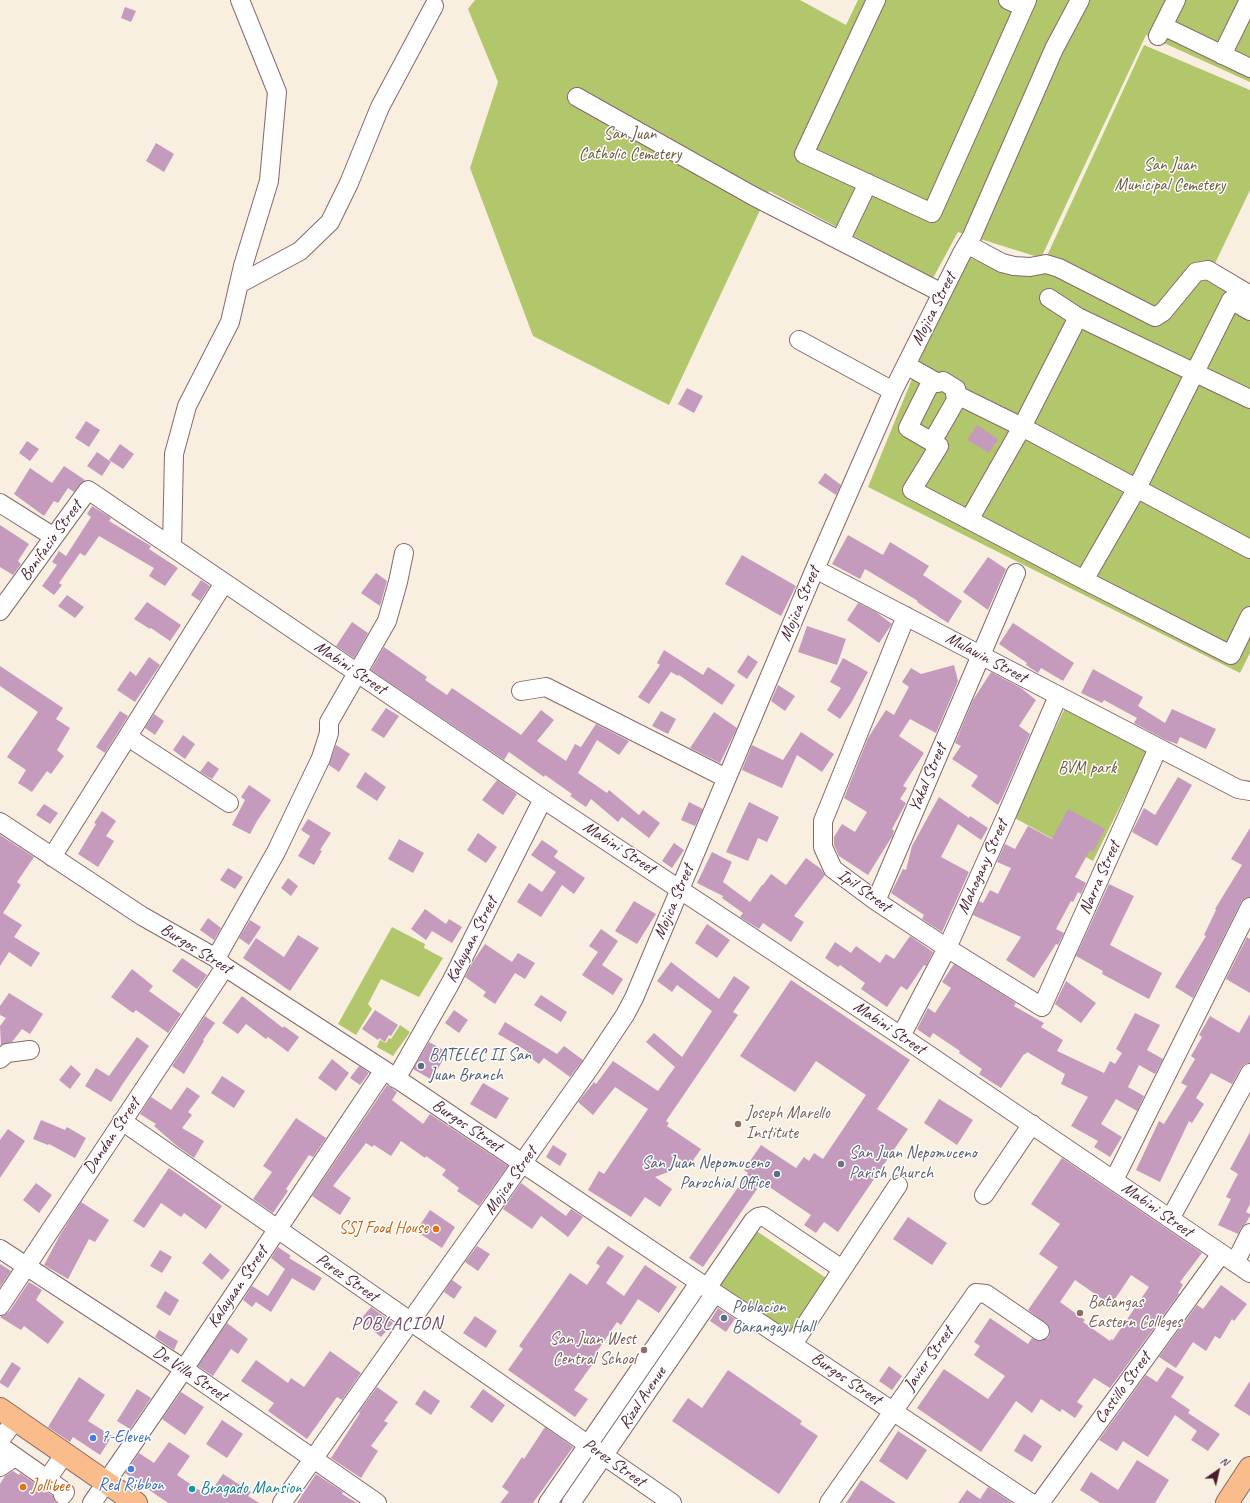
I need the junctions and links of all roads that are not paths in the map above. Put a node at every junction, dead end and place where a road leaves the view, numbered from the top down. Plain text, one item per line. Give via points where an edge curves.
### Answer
1 (240, 0) edge
2 (876, 0) edge
3 (1080, 0) edge
4 (1176, 0) edge
5 (1249, 0) edge
6 (1020, 2) edge
7 (434, 6) dead end
8 (1222, 55) junction
9 (1250, 68) edge
10 (577, 97) dead end
11 (868, 183) junction
12 (840, 241) junction
13 (967, 246) junction
14 (239, 284) junction
15 (942, 293) junction
16 (1049, 298) dead end
17 (1250, 298) edge
18 (1078, 317) junction
19 (799, 340) dead end
20 (906, 365) junction
21 (1195, 372) junction
22 (935, 382) junction
23 (893, 391) junction
24 (957, 394) junction
25 (1250, 399) edge
26 (1022, 427) junction
27 (932, 442) junction
28 (1137, 488) junction
29 (88, 490) joint
30 (0, 503) edge
31 (969, 520) junction
32 (54, 537) junction
33 (172, 547) junction
34 (1250, 549) edge
35 (404, 553) dead end
36 (815, 569) junction
37 (1016, 573) dead end
38 (1084, 580) junction
39 (224, 583) junction
40 (0, 611) edge
41 (906, 616) junction
42 (1250, 616) edge
43 (981, 655) junction
44 (357, 673) junction
45 (521, 691) dead end
46 (1058, 696) junction
47 (128, 737) junction
48 (1158, 748) junction
49 (726, 778) junction
50 (1250, 791) edge
51 (544, 799) junction
52 (229, 803) dead end
53 (0, 822) edge
54 (52, 857) junction
55 (680, 888) junction
56 (876, 902) junction
57 (1250, 907) edge
58 (947, 948) junction
59 (221, 962) junction
60 (1042, 1008) joint
61 (900, 1036) junction
62 (30, 1050) dead end
63 (0, 1059) edge
64 (1250, 1073) edge
65 (390, 1075) junction
66 (122, 1121) junction
67 (1032, 1124) junction
68 (523, 1163) junction
69 (1114, 1180) junction
70 (898, 1185) dead end
71 (984, 1195) dead end
72 (1170, 1218) junction
73 (276, 1229) junction
74 (1250, 1233) edge
75 (0, 1249) edge
76 (1228, 1259) junction
77 (25, 1267) junction
78 (842, 1269) junction
79 (1250, 1273) edge
80 (707, 1288) junction
81 (0, 1306) edge
82 (411, 1322) junction
83 (1040, 1330) dead end
84 (792, 1344) junction
85 (643, 1364) junction
86 (184, 1369) junction
87 (658, 1375) junction
88 (893, 1410) junction
89 (8, 1414) edge
90 (0, 1440) edge
91 (588, 1445) junction
92 (0, 1446) edge
93 (65, 1454) junction
94 (603, 1455) junction
95 (15, 1457) junction
96 (314, 1459) junction
97 (0, 1467) edge
98 (1250, 1468) edge
99 (47, 1479) junction
100 (106, 1482) junction
101 (63, 1495) dead end
102 (92, 1503) edge
103 (136, 1503) edge
104 (282, 1503) edge
105 (377, 1503) edge
106 (548, 1503) edge
107 (571, 1503) edge
108 (672, 1503) edge
109 (829, 1503) edge
110 (1031, 1503) edge
111 (1040, 1503) edge
112 (1227, 1503) edge

1 - 14 street via 277,92 269,181
2 - 11 street via 804,154
3 - 13 street, Mojica Street via 1054,49
4 - 8 street via 1161,31
5 - 8 street
6 - 11 street via 932,213
7 - 14 street via 380,107 330,222 300,251
8 - 9 street
10 - 12 street via 755,197
11 - 12 street
12 - 15 street
13 - 15 street, Mojica Street
13 - 17 street via 1014,266 1046,264 1059,268 1155,317 1163,312 1196,272 1208,270
14 - 33 street via 230,322 187,406 174,454
15 - 20 street, Mojica Street
16 - 18 street
17 - 21 street via 1231,300
18 - 21 street
18 - 26 street
19 - 23 street
20 - 22 street
20 - 23 street, Mojica Street
21 - 25 street
21 - 28 street
22 - 24 street via 943,381 956,389
22 - 27 street via 908,428
23 - 36 street, Mojica Street
24 - 26 street
24 - 27 street
26 - 28 street
26 - 31 street
27 - 31 street via 939,446 912,490
28 - 34 street
28 - 38 street
29 - 32 street, Bonifacio Street
29 - 33 street, Mabini Street
30 - 32 street
31 - 38 street
32 - 40 street, Bonifacio Street
33 - 39 street, Mabini Street
35 - 44 street, Dandan Street via 387,621
36 - 41 street, Mulawin Street
36 - 49 street, Mojica Street
37 - 43 street, Yakal Street
38 - 42 street via 1231,655
39 - 44 street, Mabini Street
39 - 47 street
41 - 43 street, Mulawin Street
41 - 56 street, Ipil Street via 822,821 823,847 833,869
43 - 46 street, Mulawin Street
43 - 56 street, Yakal Street
44 - 51 street, Mabini Street
44 - 59 street, Dandan Street via 329,722 329,733 321,758
45 - 49 street via 546,687
46 - 48 street, Mulawin Street
46 - 58 street, Mahogany Street
47 - 52 street
47 - 54 street
48 - 50 street, Mulawin Street via 1238,789
48 - 60 street, Narra Street
49 - 55 street, Mojica Street
51 - 55 street, Mabini Street
51 - 65 street, Kalayaan Street via 451,982
53 - 54 street, Burgos Street
54 - 59 street, Burgos Street via 142,916
55 - 61 street, Mabini Street
55 - 68 street, Mojica Street via 634,998 591,1066
56 - 58 street, Ipil Street
57 - 69 street
58 - 60 street, Ipil Street
58 - 61 street, Mahogany Street
59 - 65 street, Burgos Street
59 - 66 street, Dandan Street
61 - 67 street, Mabini Street
62 - 63 street via 7,1053
64 - 72 street
65 - 68 street, Burgos Street
65 - 73 street, Kalayaan Street
66 - 73 street, Perez Street
66 - 77 street, Dandan Street
67 - 69 street, Mabini Street
67 - 71 street
68 - 80 street, Burgos Street
68 - 82 street, Mojica Street
69 - 72 street, Mabini Street
70 - 78 street
72 - 76 street, Mabini Street
73 - 82 street, Perez Street
73 - 86 street, Kalayaan Street
74 - 76 street, Castillo Street
75 - 77 street, De Villa Street
76 - 79 street, Mabini Street
76 - 111 street, Castillo Street
77 - 81 street, Dandan Street
77 - 86 street, De Villa Street
78 - 80 street via 763,1216 753,1221
78 - 84 street
80 - 84 street, Burgos Street
80 - 85 street, Rizal Avenue
80 - 87 street, Rizal Avenue
82 - 91 street, Perez Street
82 - 96 street, Mojica Street
83 - 88 street, Javier Street via 986,1294 976,1293
84 - 88 street, Burgos Street
85 - 87 street
85 - 91 street, Rizal Avenue
86 - 96 street, De Villa Street
86 - 100 street, Kalayaan Street
87 - 94 street, Rizal Avenue
88 - 109 street, Javier Street
88 - 110 street, Burgos Street
89 - 90 street
89 - 93 main road
91 - 94 street, Perez Street
91 - 106 street, Rizal Avenue
92 - 95 street
93 - 99 street
93 - 100 main road
94 - 107 street, Rizal Avenue
94 - 108 street, Perez Street
95 - 97 street
95 - 99 street
96 - 104 street, Mojica Street
96 - 105 street, De Villa Street
98 - 112 main road
99 - 101 street via 65,1492
100 - 102 street, Kalayaan Street
100 - 103 main road

